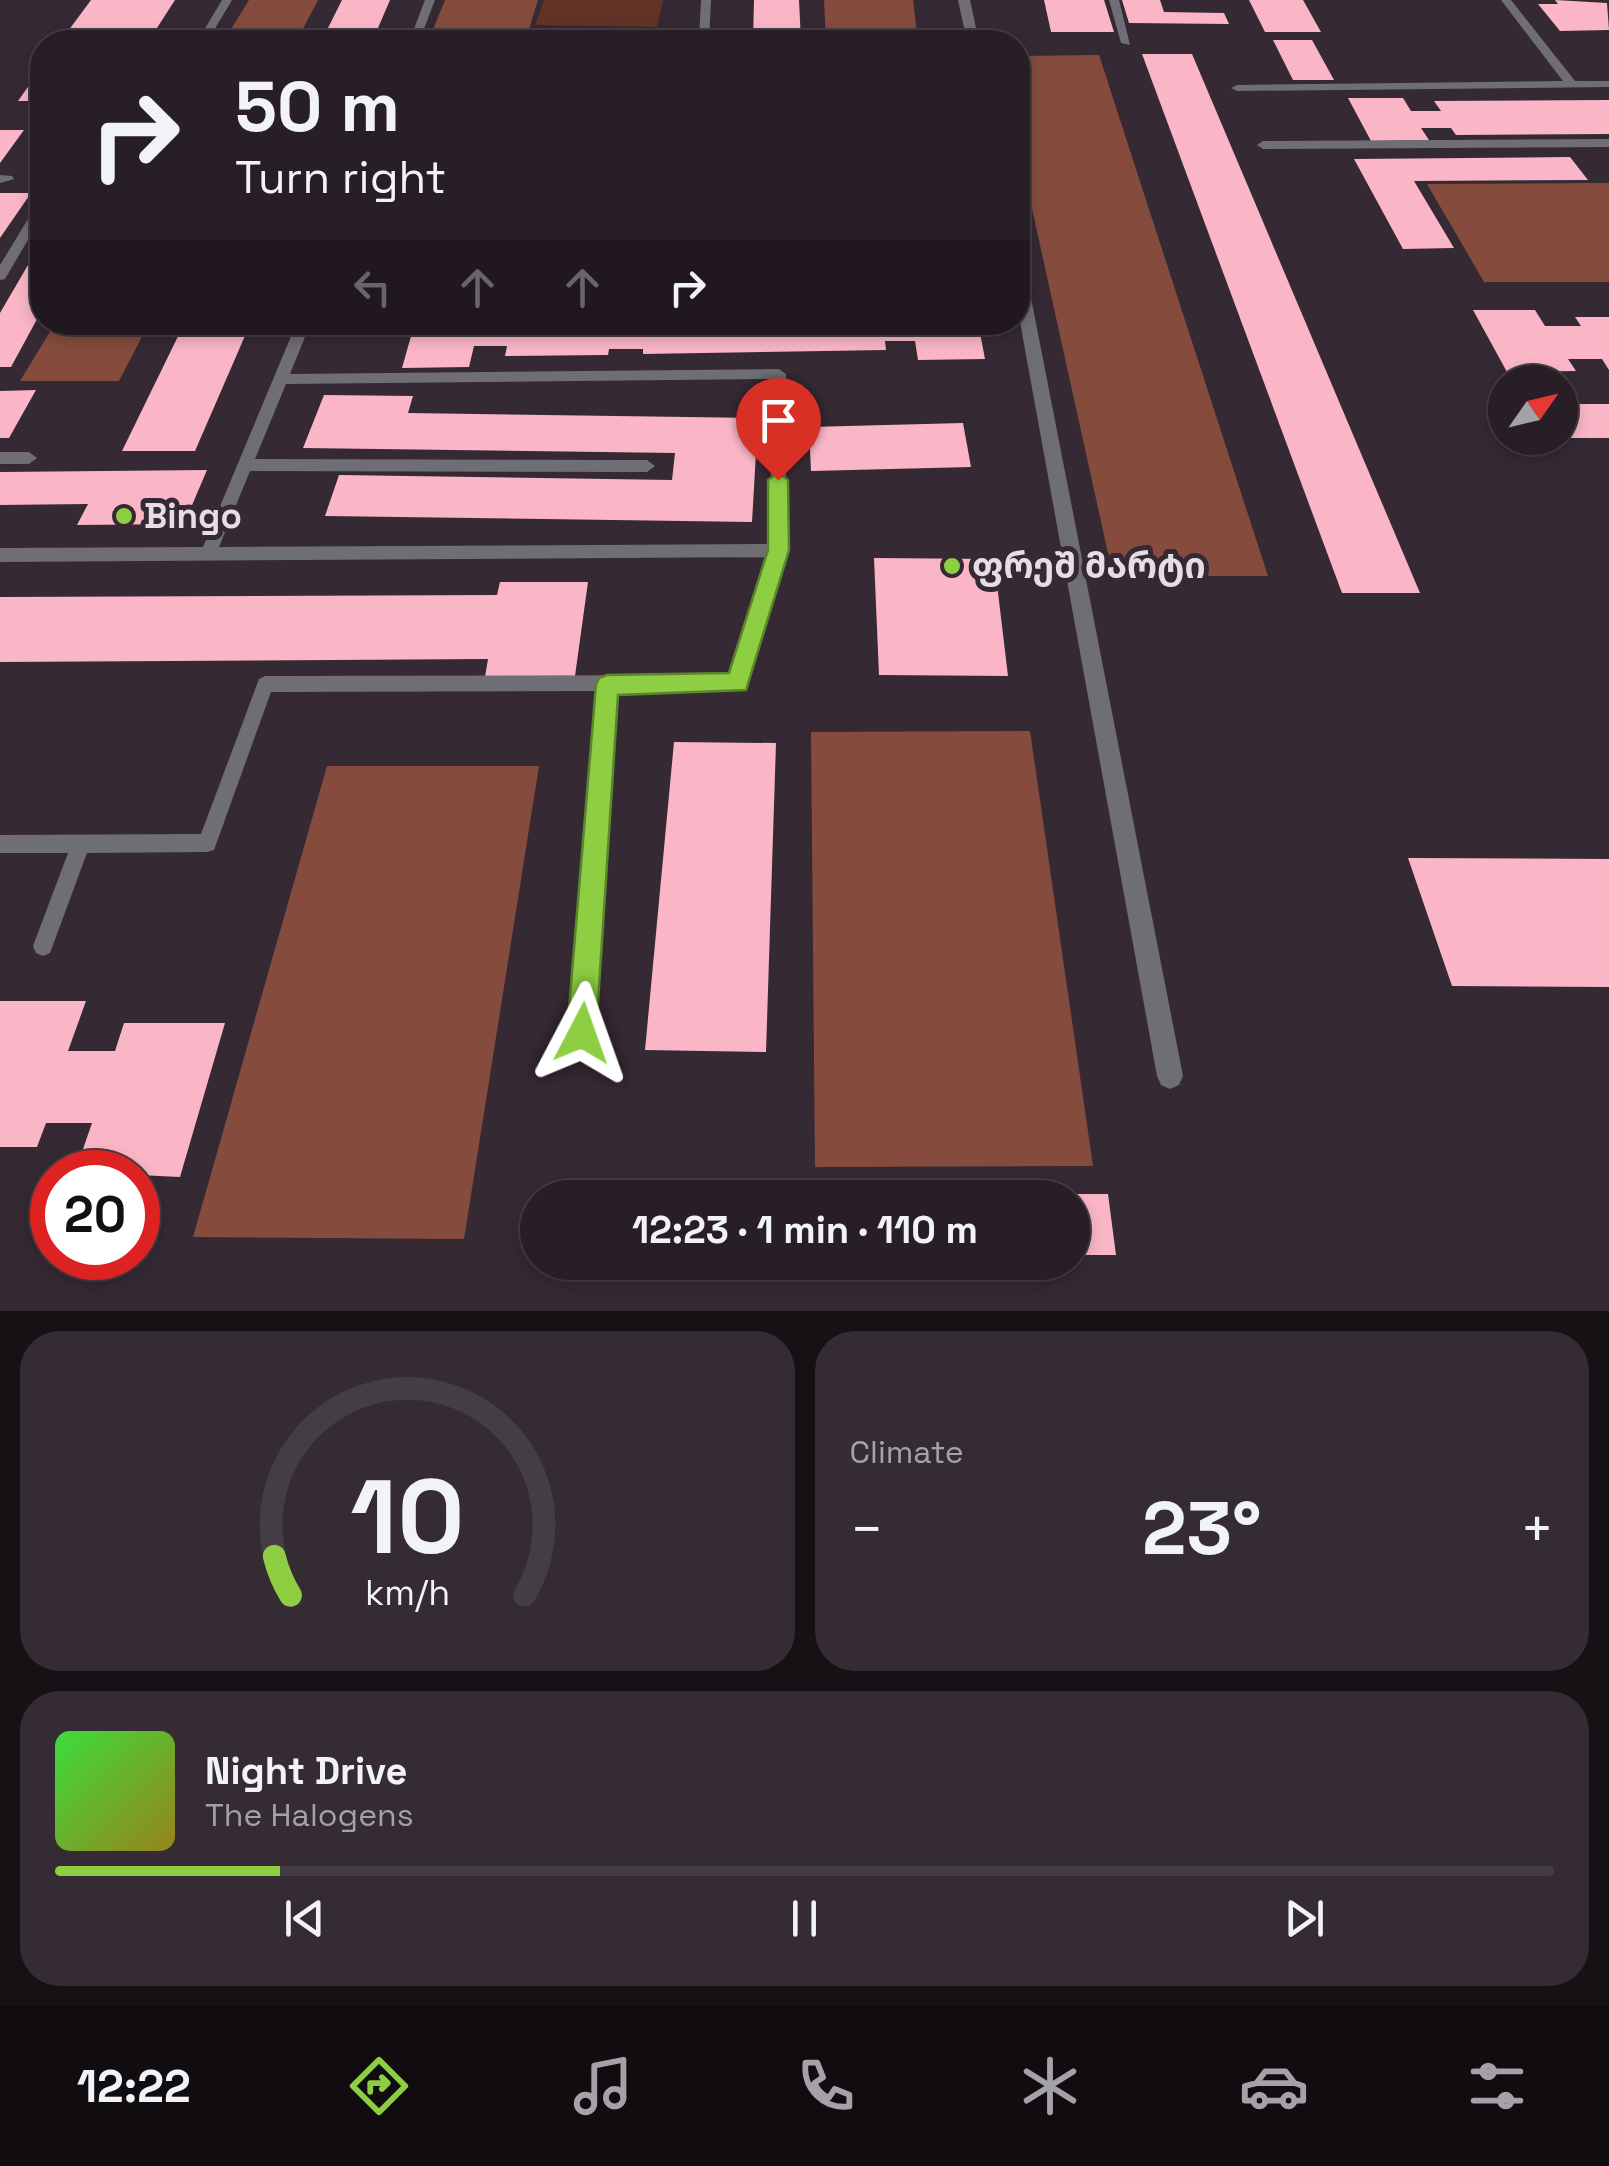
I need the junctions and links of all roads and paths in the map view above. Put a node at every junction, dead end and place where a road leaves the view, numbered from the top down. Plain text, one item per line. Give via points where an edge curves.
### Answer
1 (227, 0) edge
2 (430, 0) edge
3 (706, 0) edge
4 (964, 0) edge
5 (1114, 0) edge
6 (1506, 0) edge
7 (209, 30) edge
8 (419, 30) edge
9 (705, 30) edge
10 (970, 30) edge
11 (1126, 42) dead end
12 (1609, 84) edge
13 (1572, 85) junction
14 (1237, 88) dead end
15 (1263, 144) dead end
16 (1609, 144) edge
17 (30, 226) edge
18 (0, 276) edge
19 (299, 335) edge
20 (1030, 335) edge
21 (280, 380) junction
22 (0, 458) edge
23 (29, 458) dead end
24 (245, 464) junction
25 (647, 466) dead end
26 (778, 550) junction
27 (208, 554) junction
28 (0, 556) edge
29 (607, 685) junction
30 (0, 844) edge
31 (82, 844) junction
32 (43, 946) dead end
33 (582, 1033) dead end
34 (1170, 1076) dead end

1 - 7 lane
2 - 8 lane
3 - 9 lane
4 - 10 street
5 - 11 lane
6 - 13 lane
12 - 13 lane
13 - 14 lane
15 - 16 lane
17 - 18 lane
19 - 21 lane
20 - 34 street
21 - 24 lane
21 - 26 lane via 778,374
22 - 23 lane
24 - 25 lane
24 - 27 lane
26 - 27 lane
26 - 29 lane via 738,683
27 - 28 lane
29 - 31 lane via 265,684 207,843
29 - 33 lane
30 - 31 lane
31 - 32 lane

